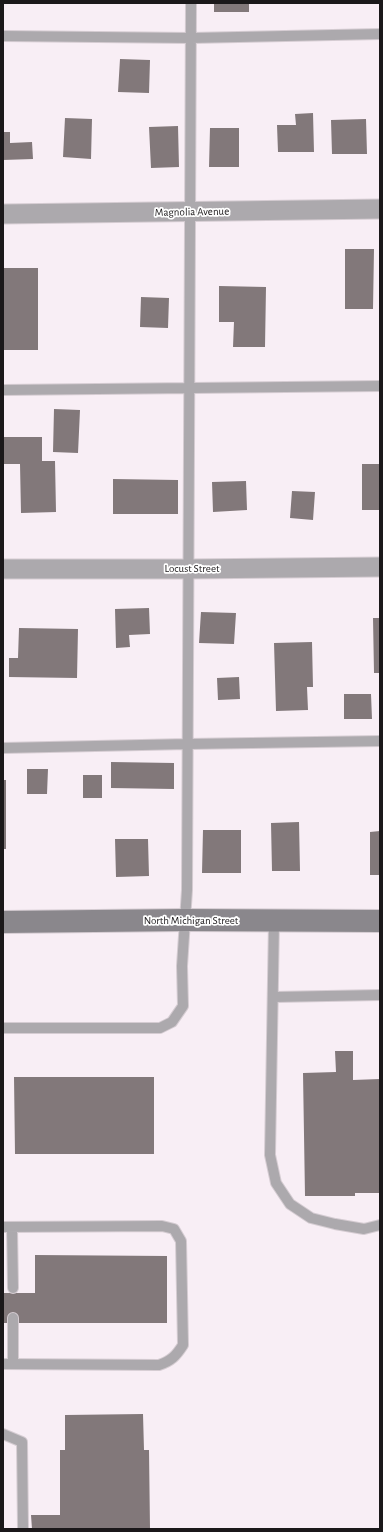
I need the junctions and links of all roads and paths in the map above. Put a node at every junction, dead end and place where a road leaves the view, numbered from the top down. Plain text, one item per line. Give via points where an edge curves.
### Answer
1 (191, 3) edge
2 (380, 34) edge
3 (3, 36) edge
4 (191, 38) junction
5 (380, 209) edge
6 (190, 212) junction
7 (3, 214) edge
8 (380, 386) edge
9 (189, 389) junction
10 (3, 390) edge
11 (380, 567) edge
12 (3, 569) edge
13 (188, 569) junction
14 (380, 741) edge
15 (188, 744) junction
16 (3, 748) edge
17 (185, 920) junction
18 (274, 921) junction
19 (380, 921) edge
20 (3, 922) edge
21 (380, 995) edge
22 (274, 997) junction
23 (3, 1028) edge
24 (380, 1225) edge
25 (8, 1227) edge
26 (13, 1288) dead end
27 (13, 1318) dead end
28 (8, 1364) edge
29 (3, 1434) edge
30 (24, 1529) edge

1 - 4 lane
2 - 4 lane
3 - 4 lane
4 - 6 lane
5 - 6 street, Magnolia Avenue
6 - 7 street, Magnolia Avenue
6 - 9 lane
8 - 9 lane
9 - 10 lane
9 - 13 lane
11 - 13 street, Locust Street
12 - 13 street, Locust Street
13 - 15 lane
14 - 15 lane
15 - 16 lane
15 - 17 lane
17 - 18 street, North Michigan Street
17 - 20 street, North Michigan Street
17 - 23 lane via 183,1006 172,1022 160,1028
18 - 19 street, North Michigan Street
18 - 22 lane
21 - 22 lane
22 - 24 lane via 270,1155 276,1183 290,1204 311,1218 364,1229
25 - 26 lane
25 - 28 lane via 162,1226 174,1229 181,1241 183,1345 168,1362 159,1365
27 - 28 lane
29 - 30 lane via 22,1442

